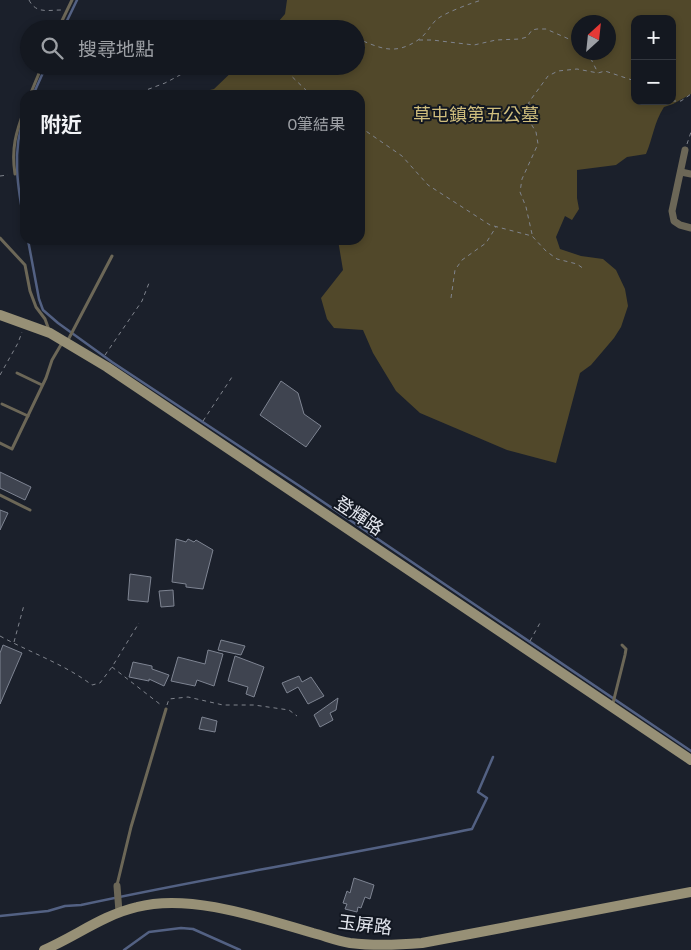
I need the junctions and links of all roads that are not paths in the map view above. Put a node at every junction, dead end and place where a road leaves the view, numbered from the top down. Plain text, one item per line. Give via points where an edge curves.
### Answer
1 (72, 0) edge
2 (62, 20) edge
3 (38, 75) edge
4 (32, 90) edge
5 (20, 123) edge
6 (685, 150) road end
7 (681, 172) junction
8 (15, 174) dead end
9 (691, 174) edge
10 (691, 228) edge
11 (0, 238) edge
12 (112, 256) dead end
13 (0, 315) edge
14 (50, 333) junction
15 (65, 341) junction
16 (17, 373) dead end
17 (42, 385) junction
18 (2, 404) dead end
19 (28, 416) junction
20 (0, 443) edge
21 (0, 495) edge
22 (30, 510) dead end
23 (622, 645) dead end
24 (612, 706) junction
25 (166, 709) road end
26 (691, 760) edge
27 (117, 890) joint
28 (691, 892) edge
29 (118, 912) junction
30 (44, 950) edge

1 - 2 lane
3 - 4 lane
5 - 8 lane via 12,156
6 - 7 street
7 - 9 street
7 - 10 street via 672,211 674,221
11 - 14 lane via 25,265 30,291
12 - 15 lane
13 - 14 street, 登輝路
14 - 15 street, 登輝路
15 - 17 lane via 52,360
15 - 24 street, 登輝路
16 - 17 lane
17 - 19 lane
18 - 19 lane
19 - 20 lane via 12,449
21 - 22 lane
23 - 24 lane via 626,655
24 - 26 street, 登輝路
25 - 27 lane
27 - 29 street
28 - 29 street, 玉屏路 via 422,943 387,946 348,942 232,911 194,905 162,903
29 - 30 street, 玉屏路

